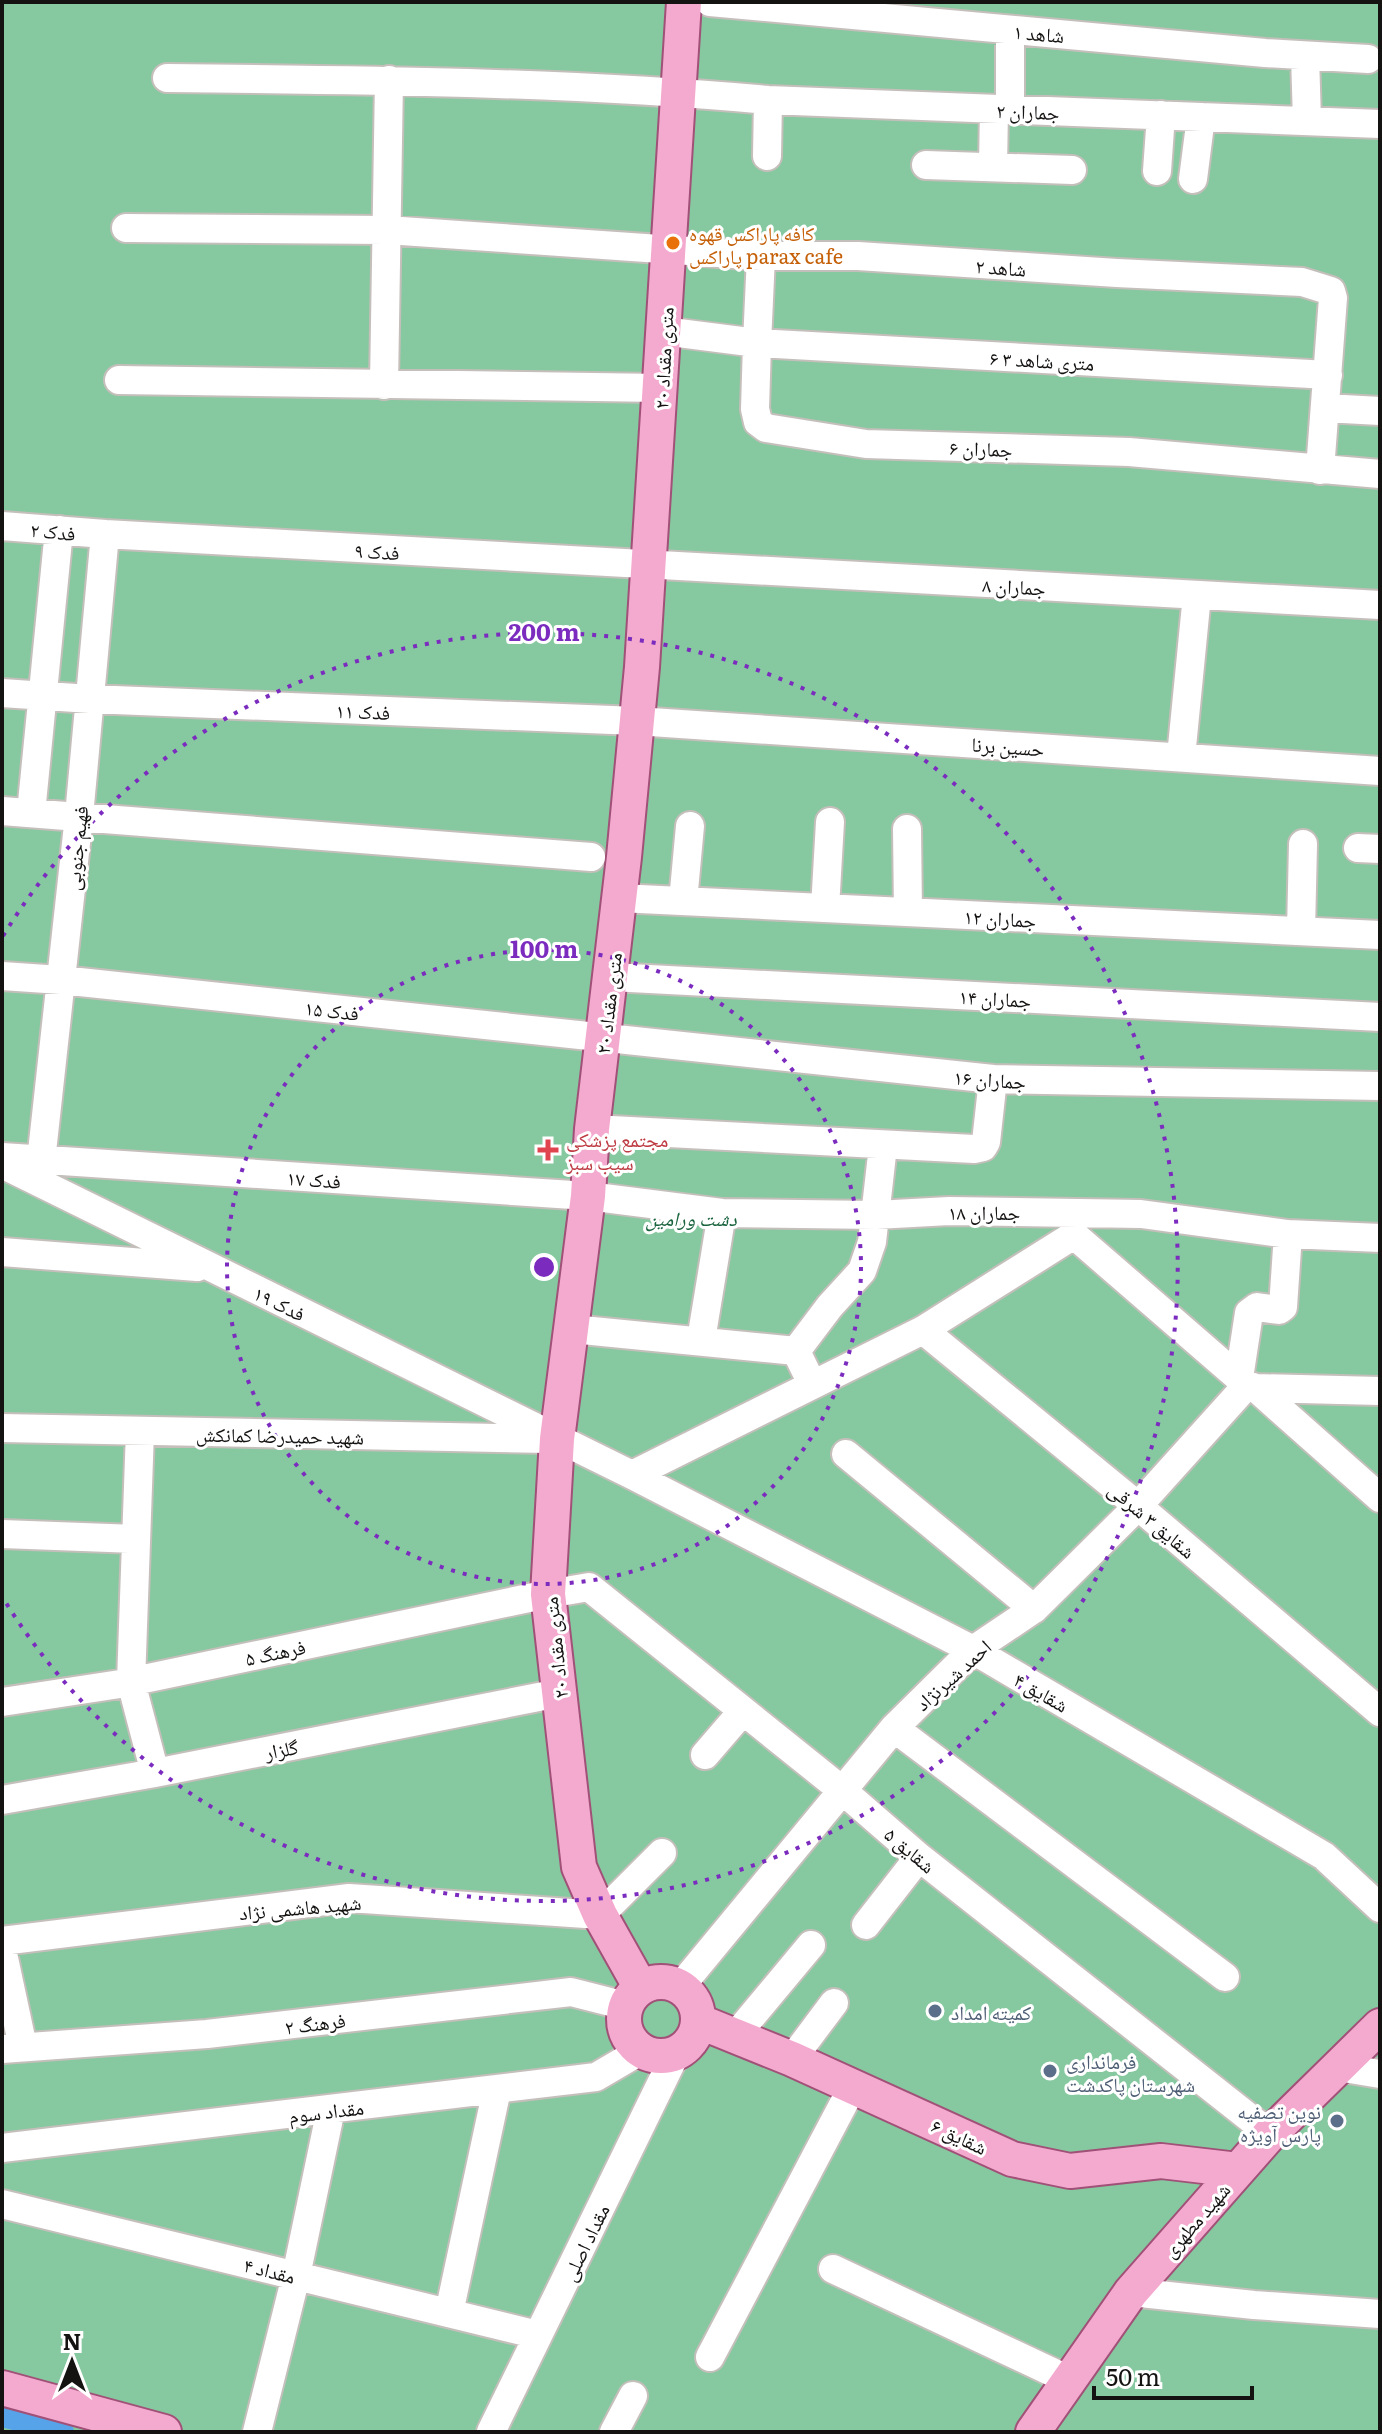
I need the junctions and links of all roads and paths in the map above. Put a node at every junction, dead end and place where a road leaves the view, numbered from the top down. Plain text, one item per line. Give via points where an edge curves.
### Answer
1 (684, 2) edge
2 (710, 2) edge
3 (1010, 30) junction
4 (1305, 56) junction
5 (1368, 59) dead end
6 (167, 78) dead end
7 (389, 80) junction
8 (677, 92) junction
9 (768, 100) junction
10 (1002, 109) junction
11 (1161, 115) junction
12 (1201, 117) junction
13 (1307, 121) junction
14 (1380, 124) edge
15 (767, 156) dead end
16 (926, 165) dead end
17 (993, 167) junction
18 (1072, 170) dead end
19 (1157, 171) dead end
20 (1193, 179) dead end
21 (126, 228) dead end
22 (387, 230) junction
23 (670, 250) junction
24 (761, 256) junction
25 (663, 331) junction
26 (757, 343) junction
27 (1328, 375) junction
28 (119, 380) dead end
29 (384, 385) junction
30 (661, 388) junction
31 (1325, 408) junction
32 (1380, 411) edge
33 (1320, 470) junction
34 (1380, 474) edge
35 (2, 526) edge
36 (59, 530) junction
37 (105, 534) junction
38 (648, 565) junction
39 (1197, 595) junction
40 (1380, 605) edge
41 (2, 693) edge
42 (44, 696) junction
43 (90, 699) junction
44 (636, 721) junction
45 (1181, 757) junction
46 (1380, 771) edge
47 (2, 811) edge
48 (31, 813) junction
49 (79, 816) junction
50 (830, 822) dead end
51 (690, 826) dead end
52 (907, 829) dead end
53 (1303, 844) dead end
54 (591, 857) dead end
55 (619, 898) junction
56 (683, 901) junction
57 (825, 908) junction
58 (908, 912) junction
59 (1301, 931) junction
60 (1380, 935) edge
61 (2, 976) edge
62 (611, 977) junction
63 (61, 980) junction
64 (1380, 1017) edge
65 (602, 1038) junction
66 (993, 1079) junction
67 (1380, 1086) edge
68 (592, 1129) junction
69 (883, 1146) junction
70 (2, 1157) edge
71 (41, 1161) junction
72 (2, 1164) edge
73 (588, 1196) junction
74 (722, 1213) junction
75 (876, 1215) junction
76 (1074, 1223) junction
77 (1288, 1234) junction
78 (1380, 1238) edge
79 (2, 1252) edge
80 (213, 1268) junction
81 (572, 1329) junction
82 (923, 1330) junction
83 (701, 1340) junction
84 (796, 1351) junction
85 (812, 1384) junction
86 (1248, 1384) junction
87 (1380, 1391) edge
88 (2, 1428) edge
89 (140, 1431) junction
90 (557, 1439) junction
91 (846, 1454) dead end
92 (632, 1475) junction
93 (1380, 1498) edge
94 (1138, 1506) junction
95 (2, 1534) edge
96 (136, 1539) junction
97 (548, 1594) junction
98 (1034, 1609) junction
99 (973, 1650) junction
100 (131, 1682) junction
101 (559, 1693) junction
102 (2, 1702) edge
103 (742, 1712) junction
104 (1380, 1712) edge
105 (894, 1728) junction
106 (705, 1755) dead end
107 (155, 1773) junction
108 (843, 1791) junction
109 (2, 1800) edge
110 (662, 1853) dead end
111 (919, 1857) junction
112 (1380, 1908) edge
113 (600, 1915) junction
114 (866, 1925) dead end
115 (2, 1941) edge
116 (811, 1945) dead end
117 (2, 1949) edge
118 (1225, 1977) dead end
119 (680, 1987) junction
120 (634, 1997) junction
121 (834, 2003) dead end
122 (698, 2021) junction
123 (1380, 2026) edge
124 (736, 2035) junction
125 (12, 2048) edge
126 (642, 2050) junction
127 (676, 2053) junction
128 (792, 2059) junction
129 (1338, 2067) junction
130 (1380, 2074) edge
131 (853, 2086) junction
132 (497, 2089) junction
133 (331, 2109) junction
134 (1270, 2134) junction
135 (2, 2148) edge
136 (1238, 2170) junction
137 (2, 2204) edge
138 (833, 2269) dead end
139 (296, 2276) junction
140 (1131, 2292) junction
141 (449, 2313) junction
142 (1380, 2314) edge
143 (538, 2335) junction
144 (710, 2357) dead end
145 (1069, 2380) junction
146 (2, 2388) edge
147 (633, 2396) dead end
148 (164, 2432) edge
149 (257, 2432) edge
150 (491, 2432) edge
151 (614, 2432) edge
152 (1033, 2432) edge

1 - 8 main road, ۲۰ متری مقداد
2 - 3 street, شاهد ۱
3 - 4 street, شاهد ۱
3 - 10 street
4 - 5 street, شاهد ۱
4 - 13 street
6 - 7 street, جماران ۲
7 - 8 street, جماران ۲
7 - 22 street
8 - 9 street, جماران ۲
8 - 23 main road, ۲۰ متری مقداد
9 - 10 street, جماران ۲
9 - 15 street
10 - 11 street, جماران ۲
10 - 17 street
11 - 12 street, جماران ۲
11 - 19 street
12 - 13 street, جماران ۲
12 - 20 street
13 - 14 street, جماران ۲
16 - 17 street
17 - 18 street
21 - 22 street, شاهد ۲
22 - 23 street, شاهد ۲
22 - 29 street
23 - 24 street, شاهد ۲
23 - 25 main road, ۲۰ متری مقداد
24 - 26 street
24 - 27 street, شاهد ۲ via 858,256 1302,282 1331,291 1333,298
25 - 26 street
25 - 30 main road, ۲۰ متری مقداد
26 - 27 street, ۶ متری شاهد ۳
26 - 33 street, جماران ۶ via 755,409 766,428 866,444 1129,452
27 - 31 street
28 - 29 street
29 - 30 street
30 - 38 main road, ۲۰ متری مقداد
31 - 32 street
31 - 33 street
33 - 34 street, جماران ۶
35 - 36 street, فدک ۲
36 - 37 street, فدک ۲
36 - 42 street
37 - 38 street, فدک ۹
37 - 43 street, فهیم جنوبی
38 - 39 street, جماران ۸
38 - 44 main road, ۲۰ متری مقداد
39 - 40 street, جماران ۸
39 - 45 street
41 - 42 street, فدک ۱۱
42 - 43 street, فدک ۱۱
42 - 48 street
43 - 44 street, فدک ۱۱
43 - 49 street, فهیم جنوبی
44 - 45 street, حسین برنا
44 - 55 main road, ۲۰ متری مقداد
45 - 46 street, حسین برنا
47 - 48 street
48 - 49 street
49 - 54 street
49 - 63 street, فهیم جنوبی
50 - 57 street
51 - 56 street
52 - 58 street
53 - 59 street
55 - 56 street, جماران ۱۲
55 - 62 main road, ۲۰ متری مقداد
56 - 57 street, جماران ۱۲
57 - 58 street, جماران ۱۲
58 - 59 street, جماران ۱۲
59 - 60 street, جماران ۱۲
61 - 63 street, فدک ۱۵
62 - 64 street, جماران ۱۴
62 - 65 main road, ۲۰ متری مقداد
63 - 65 street, فدک ۱۵
63 - 71 street, فهیم جنوبی
65 - 66 street, جماران ۱۶
65 - 68 main road, ۲۰ متری مقداد
66 - 67 street, جماران ۱۶
66 - 69 street via 983,1147
68 - 69 street
68 - 73 main road, ۲۰ متری مقداد
69 - 75 street
70 - 71 street, فدک ۱۷
71 - 73 street, فدک ۱۷
72 - 80 street, فدک ۱۹
73 - 74 street, جماران ۱۸
73 - 81 main road, ۲۰ متری مقداد
74 - 75 street, جماران ۱۸
74 - 83 street
75 - 76 street, جماران ۱۸ via 949,1211
75 - 84 street via 862,1271
76 - 77 street, جماران ۱۸ via 1141,1214
76 - 82 street
76 - 86 street
77 - 78 street, جماران ۱۸
77 - 86 street via 1283,1307 1257,1307 1249,1313
79 - 80 street
80 - 90 street, فدک ۱۹
81 - 83 street
81 - 90 main road, ۲۰ متری مقداد
82 - 85 street
82 - 94 street, شقایق ۳ شرقی
83 - 84 street
84 - 85 street
85 - 92 street
86 - 87 street
86 - 93 street
86 - 94 street, احمد شیرنژاد
88 - 89 street, شهید حمیدرضا کمانکش
89 - 90 street, شهید حمیدرضا کمانکش
89 - 96 street
90 - 92 street, شقایق ۴
90 - 97 main road, ۲۰ متری مقداد
91 - 98 street
92 - 99 street, شقایق ۴
94 - 98 street, احمد شیرنژاد
94 - 104 street, شقایق ۳ شرقی
95 - 96 street
96 - 100 street
97 - 100 street, فرهنگ ۵
97 - 101 main road, ۲۰ متری مقداد
97 - 103 street, شقایق ۵ via 589,1587
98 - 99 street, احمد شیرنژاد
99 - 105 street, احمد شیرنژاد
99 - 112 street, شقایق ۴ via 1324,1856
100 - 102 street, فرهنگ ۵
100 - 107 street
101 - 107 street, گلزار
101 - 113 main road, ۲۰ متری مقداد via 579,1867
103 - 106 street
103 - 108 street, شقایق ۵
105 - 108 street, احمد شیرنژاد
105 - 118 street
107 - 109 street, گلزار
108 - 111 street, شقایق ۵
108 - 119 street, احمد شیرنژاد
110 - 113 street
111 - 114 street
111 - 134 street, شقایق ۵
113 - 115 street, شهید هاشمی نژاد via 349,1898
113 - 120 main road, ۲۰ متری مقداد
116 - 124 street
117 - 125 street
119 - 120 main road via 654,1983
119 - 122 main road via 697,2008
120 - 125 street, فرهنگ ۲ via 571,1992 207,2034
120 - 126 main road via 626,2031
121 - 128 street
122 - 124 main road, شقایق ۶
122 - 127 main road via 695,2034
123 - 129 main road, شهید مطهری
124 - 128 main road, شقایق ۶
126 - 127 main road via 653,2055
126 - 132 street, مقداد سوم via 596,2077
127 - 143 street, مقداد اصلی
128 - 131 main road, شقایق ۶
129 - 130 street
129 - 134 main road, شهید مطهری
131 - 136 main road, شقایق ۶ via 1012,2159 1070,2171 1161,2161
131 - 144 street
132 - 133 street, مقداد سوم
132 - 141 street
133 - 135 street, مقداد سوم
133 - 139 street
134 - 136 main road, شهید مطهری
136 - 140 main road, شهید مطهری
137 - 139 street, مقداد ۴
138 - 145 street
139 - 141 street, مقداد ۴
139 - 149 street
140 - 142 street
140 - 145 main road, شهید مطهری
141 - 143 street, مقداد ۴
143 - 150 street, مقداد اصلی
145 - 152 main road, شهید مطهری
146 - 148 main road
147 - 151 street

